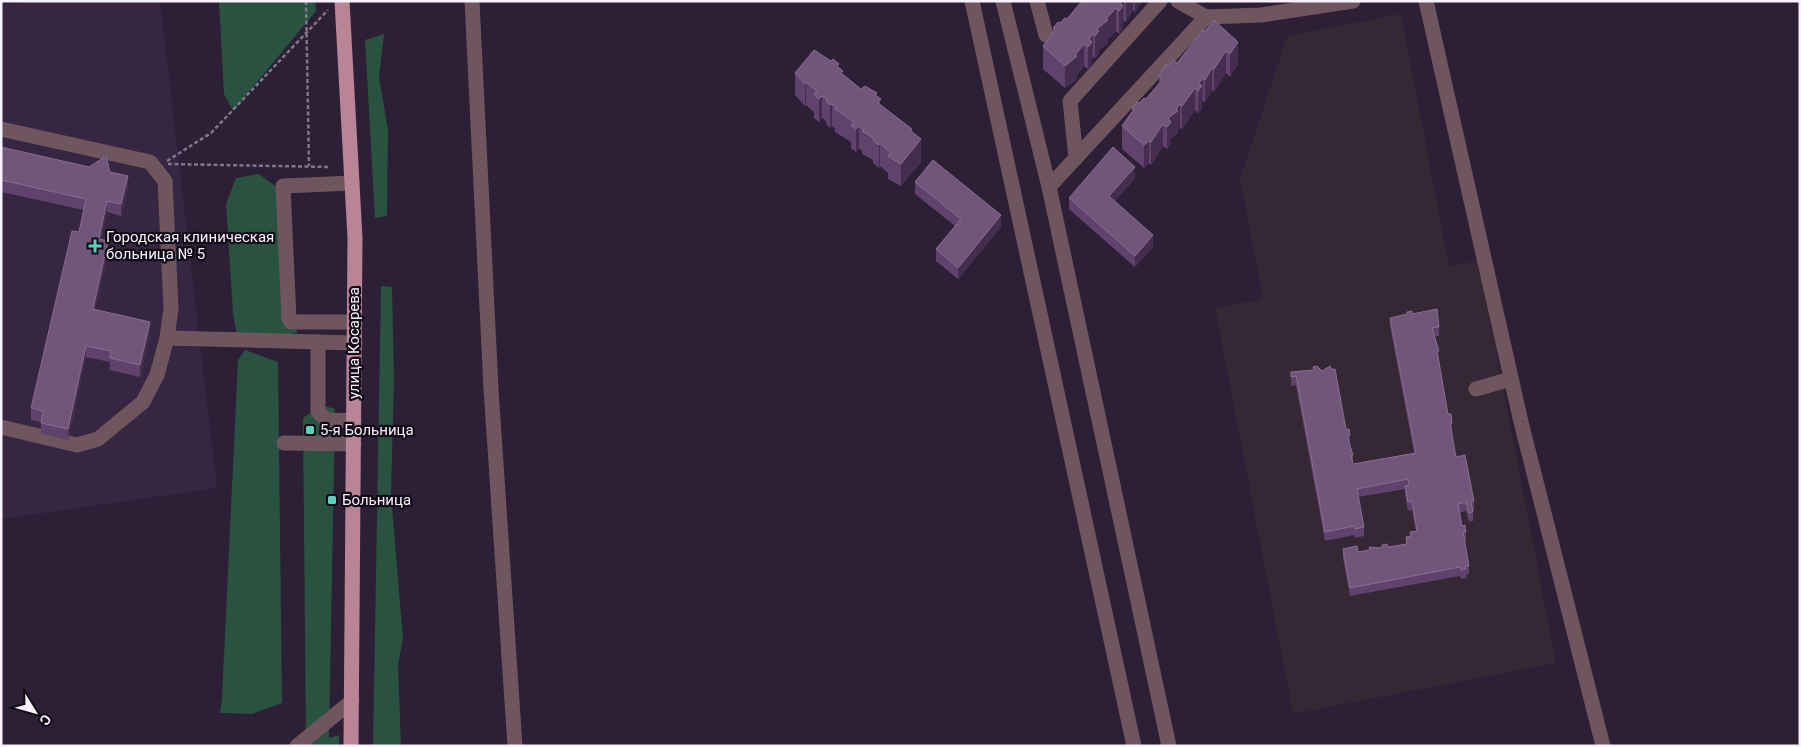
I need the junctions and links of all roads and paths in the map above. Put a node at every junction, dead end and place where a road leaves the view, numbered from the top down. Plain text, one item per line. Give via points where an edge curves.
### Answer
1 (306, 1) edge
2 (472, 1) edge
3 (972, 1) edge
4 (1003, 1) edge
5 (1037, 1) edge
6 (1160, 1) edge
7 (1178, 1) edge
8 (1353, 1) edge
9 (1426, 1) edge
10 (1321, 4) edge
11 (335, 5) edge
12 (1206, 17) junction
13 (308, 30) junction
14 (1046, 35) dead end
15 (1, 129) edge
16 (1076, 158) junction
17 (309, 166) junction
18 (330, 167) dead end
19 (352, 183) junction
20 (1049, 187) junction
21 (355, 322) junction
22 (167, 338) junction
23 (318, 342) junction
24 (355, 343) junction
25 (1511, 379) junction
26 (1476, 389) dead end
27 (354, 420) junction
28 (1, 427) edge
29 (284, 443) dead end
30 (354, 444) junction
31 (352, 701) junction
32 (297, 746) edge
33 (351, 746) edge
34 (515, 746) edge
35 (1134, 746) edge
36 (1169, 746) edge
37 (1603, 746) edge

1 - 13 path
2 - 34 lane via 491,389
3 - 35 lane
4 - 20 lane
5 - 14 lane
6 - 16 lane via 1070,101
7 - 12 lane
8 - 10 lane
9 - 25 lane
10 - 12 lane via 1261,15
11 - 13 path
11 - 19 main road, улица Косарева
12 - 16 lane
13 - 17 path
13 - 17 path via 211,133 162,164
15 - 22 lane via 150,162 165,181 171,308
16 - 20 lane
17 - 18 path
19 - 21 main road, улица Косарева
19 - 21 lane via 283,186 291,322
20 - 36 lane
21 - 24 main road, улица Косарева
22 - 23 lane
22 - 28 lane via 158,375 143,402 98,439 77,445
23 - 24 lane
23 - 27 lane via 318,411 328,420
24 - 27 main road, улица Косарева
25 - 26 lane
25 - 37 lane
27 - 30 main road, улица Косарева
29 - 30 lane
30 - 31 main road, улица Косарева
31 - 32 lane
31 - 33 main road, улица Косарева

